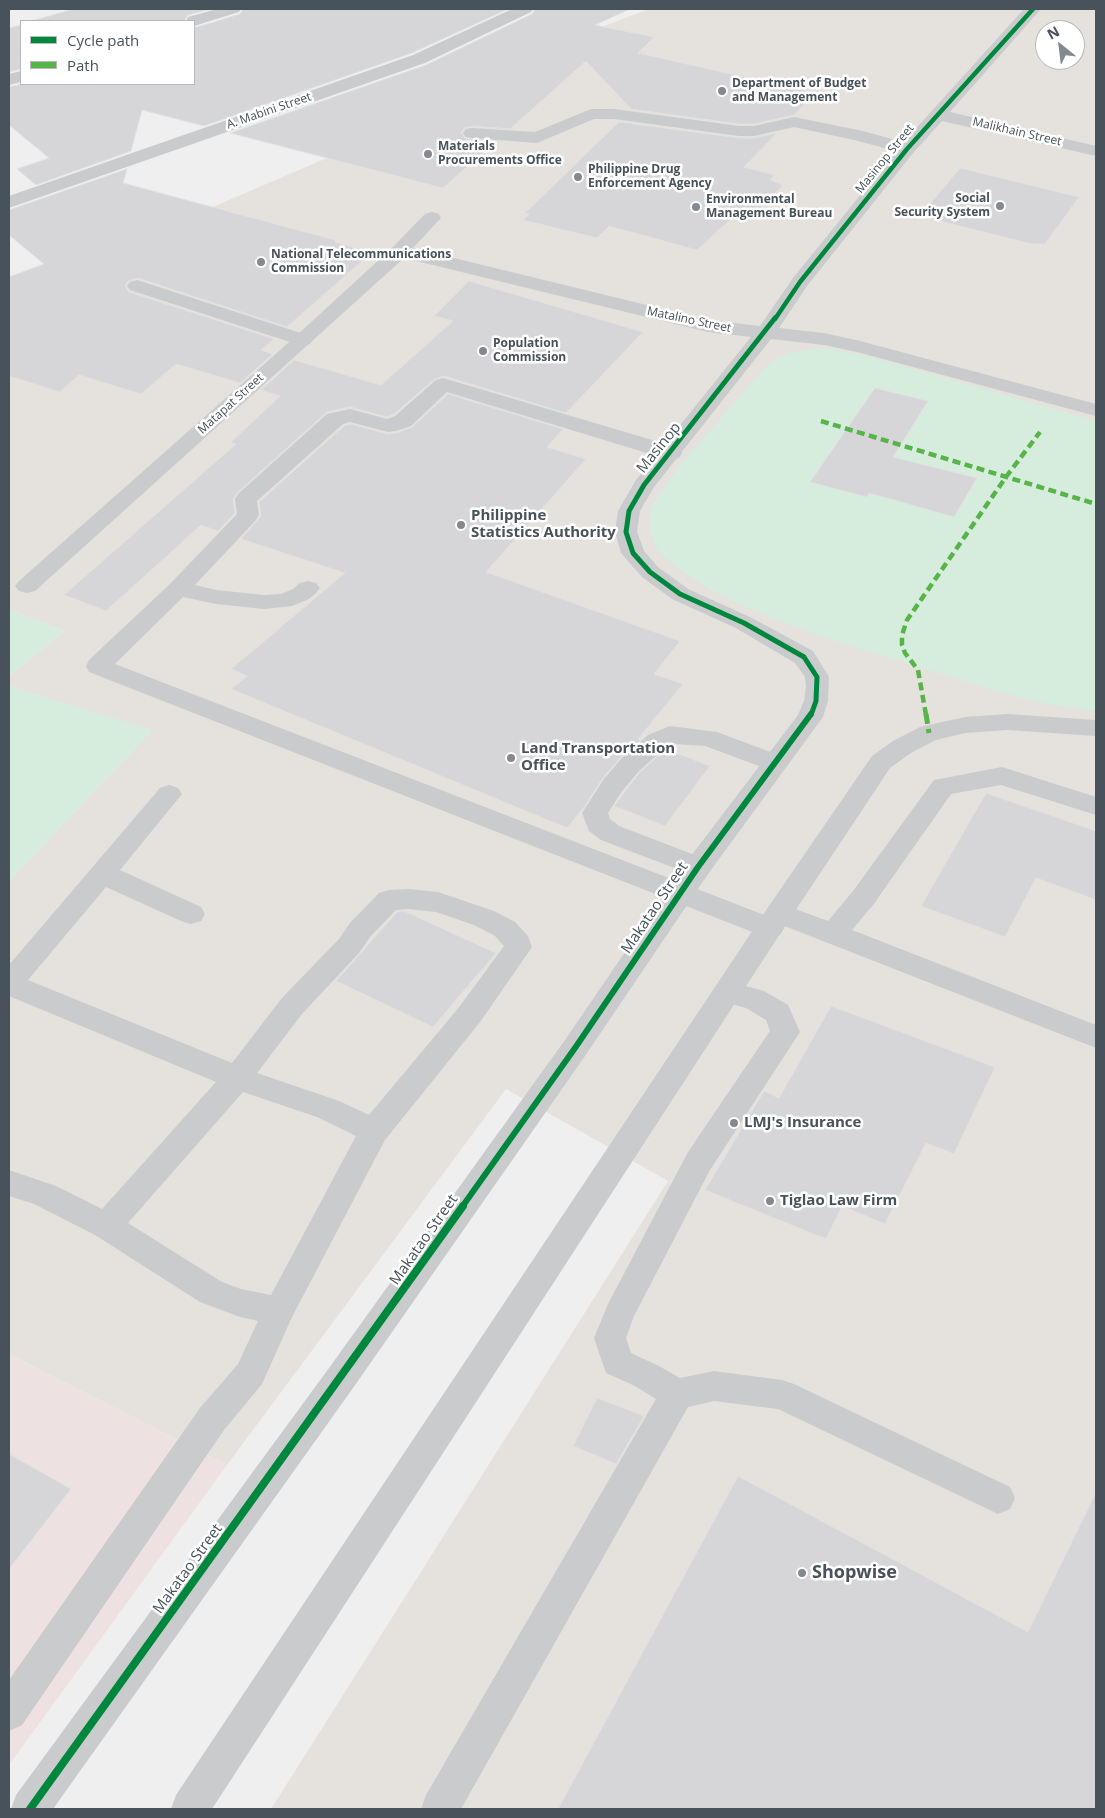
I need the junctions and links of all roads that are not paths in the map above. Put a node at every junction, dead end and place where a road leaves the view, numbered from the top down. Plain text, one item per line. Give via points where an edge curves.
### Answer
1 (233, 9) edge
2 (525, 9) edge
3 (1033, 9) edge
4 (195, 21) edge
5 (937, 114) junction
6 (472, 133) dead end
7 (907, 149) junction
8 (1096, 150) edge
9 (9, 202) edge
10 (432, 218) dead end
11 (400, 251) junction
12 (137, 286) dead end
13 (766, 332) junction
14 (303, 340) junction
15 (1096, 410) edge
16 (671, 453) junction
17 (27, 586) dead end
18 (308, 588) dead end
19 (178, 589) junction
20 (817, 677) joint
21 (1096, 728) edge
22 (775, 762) junction
23 (169, 794) dead end
24 (1096, 806) edge
25 (100, 873) junction
26 (689, 879) junction
27 (191, 914) dead end
28 (775, 920) junction
29 (834, 933) junction
30 (727, 992) junction
31 (1096, 1037) edge
32 (237, 1078) junction
33 (374, 1131) junction
34 (9, 1183) edge
35 (106, 1226) junction
36 (279, 1311) junction
37 (677, 1394) junction
38 (998, 1498) dead end
39 (9, 1712) edge
40 (30, 1809) edge
41 (190, 1809) edge
42 (440, 1809) edge

1 - 4 street
2 - 9 street, A. Mabini Street via 419,59
3 - 5 street, Masinop Street
5 - 7 street, Masinop Street
5 - 8 street, Malikhain Street
6 - 7 street via 537,138 591,114 614,114 739,131 794,122
7 - 13 street, Masinop Street via 800,282
10 - 11 street, Matapat Street
11 - 13 street, Matalino Street via 708,326
11 - 14 street, Matapat Street
12 - 14 street
13 - 15 street, Matalino Street via 860,347
13 - 16 street, Masinop
14 - 17 street, Matapat Street
16 - 19 street via 443,384 403,421 388,426 350,415 335,419 246,498 248,515
16 - 20 street, Masinop via 644,485 629,511 626,532 633,553 650,572 680,594 744,623 804,657
18 - 19 street via 284,601 264,602
19 - 26 street via 98,666
20 - 22 street, Makatao Street via 816,701 810,717
21 - 28 street via 1007,722 965,725 929,733 902,747 881,762
22 - 26 street, Makatao Street
22 - 26 street via 708,738 670,735 657,741 613,785 595,812 598,824
23 - 25 street
24 - 29 street via 1002,776 943,786
25 - 27 street
25 - 32 street via 9,984
26 - 28 street
26 - 40 street, Makatao Street via 575,1048 359,1354
28 - 29 street
28 - 30 street
29 - 31 street
30 - 37 street via 754,999 778,1012 785,1032 698,1162 619,1314 610,1338 618,1363
30 - 41 street
32 - 33 street via 328,1110
32 - 33 street via 292,1006 389,900 438,902 505,929 518,943 518,948 466,1020
32 - 35 street
33 - 36 street
34 - 35 street via 44,1195
35 - 36 street via 211,1292 240,1303
36 - 39 street via 250,1374 212,1419
37 - 38 street via 714,1386 782,1395
37 - 42 street

